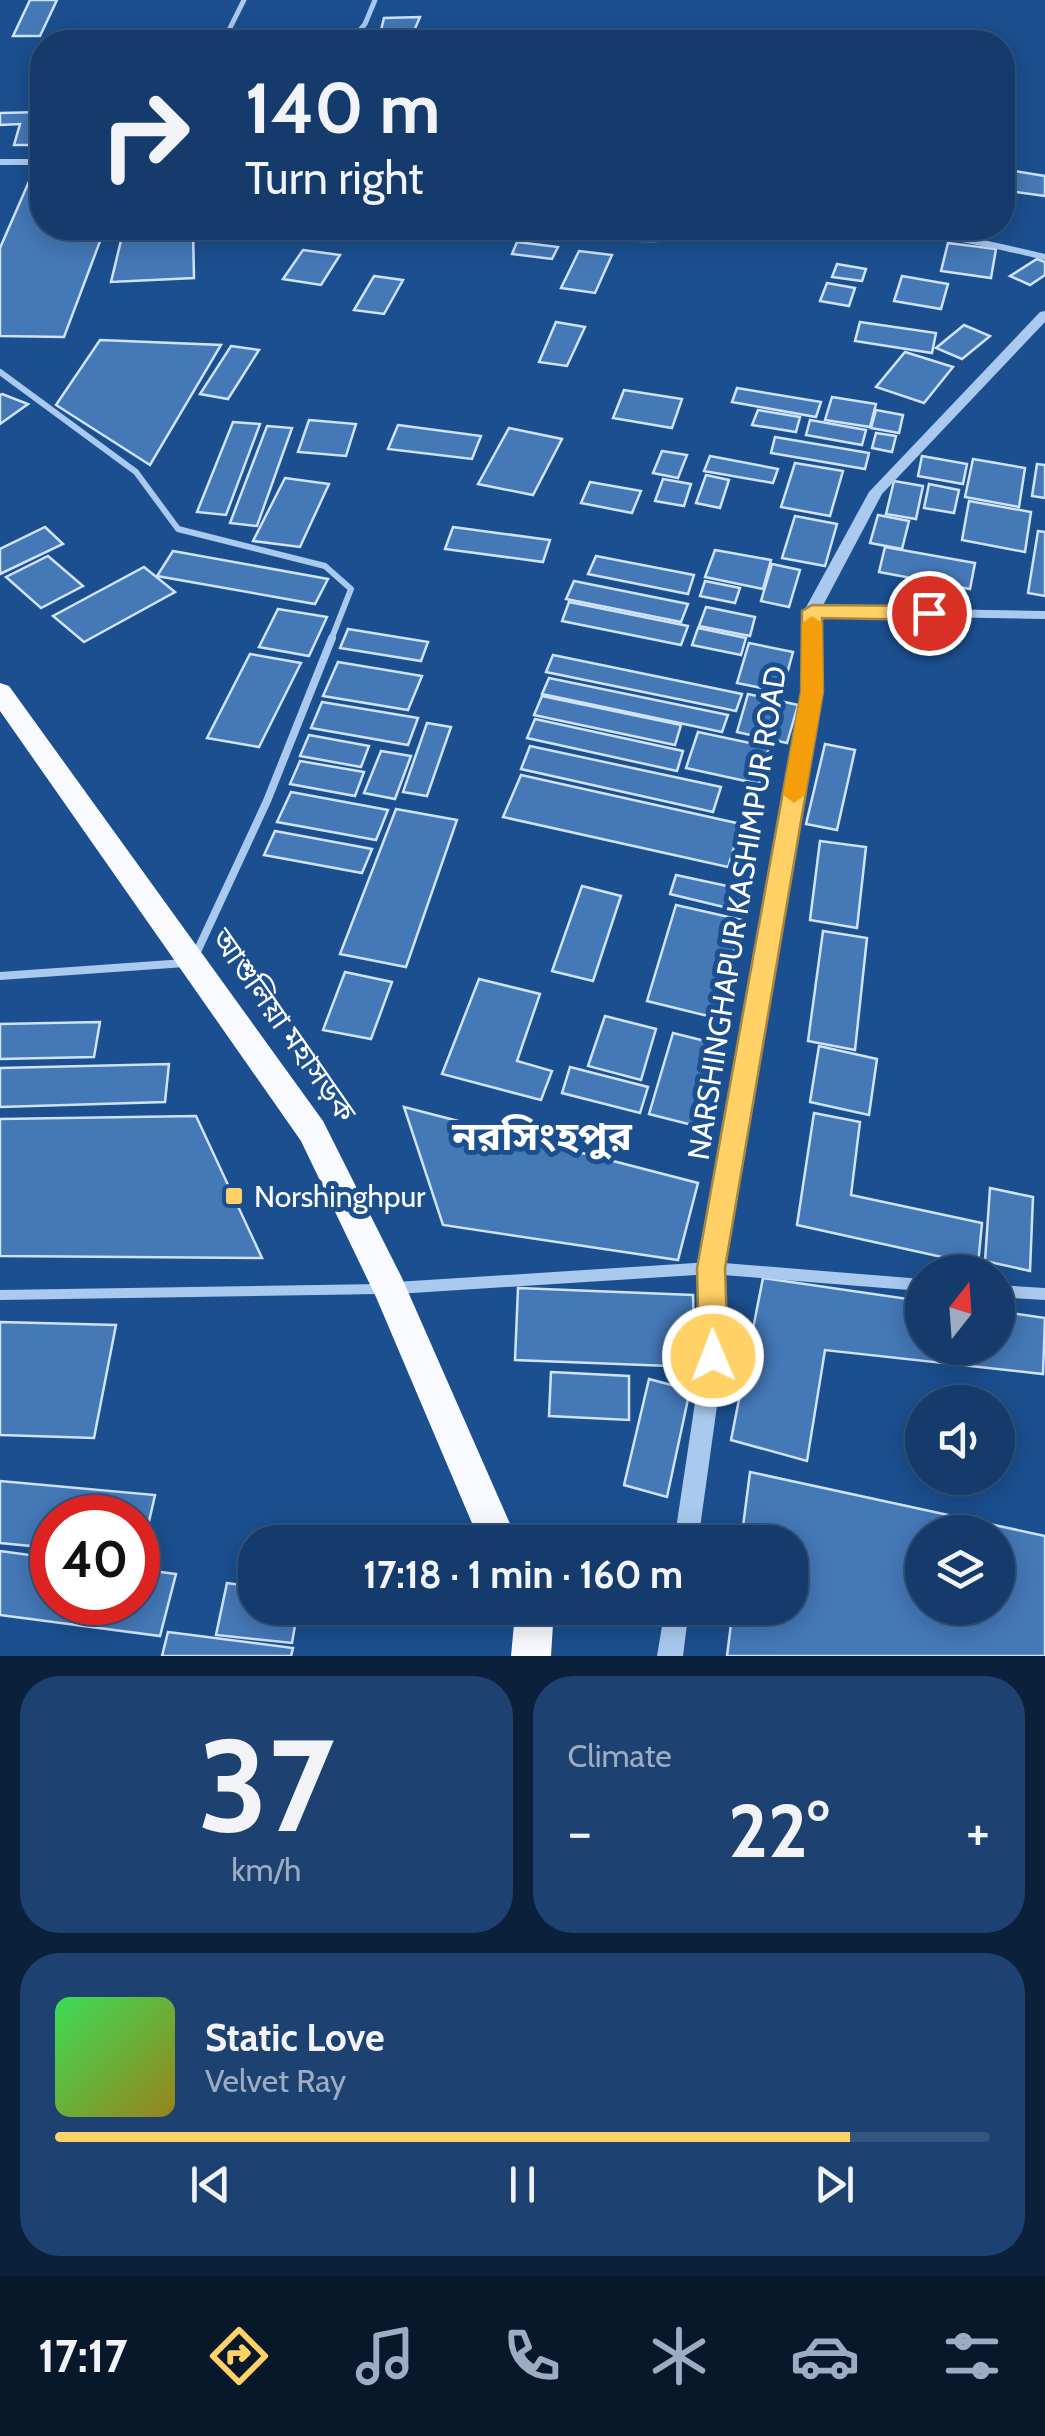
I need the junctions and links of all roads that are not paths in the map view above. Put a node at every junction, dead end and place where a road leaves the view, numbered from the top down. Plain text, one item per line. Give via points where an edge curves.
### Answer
1 (244, 0) edge
2 (374, 0) edge
3 (228, 30) edge
4 (361, 30) edge
5 (0, 162) edge
6 (30, 162) edge
7 (600, 240) edge
8 (652, 240) edge
9 (960, 240) edge
10 (1045, 257) edge
11 (1045, 316) edge
12 (0, 372) edge
13 (812, 611) junction
14 (1045, 615) edge
15 (0, 692) edge
16 (192, 962) junction
17 (0, 976) edge
18 (711, 1268) junction
19 (905, 1284) edge
20 (390, 1289) junction
21 (1015, 1292) edge
22 (1045, 1294) edge
23 (0, 1295) edge
24 (492, 1525) edge
25 (688, 1525) edge
26 (534, 1625) edge
27 (675, 1625) edge
28 (531, 1656) edge
29 (670, 1656) edge

1 - 3 lane
2 - 4 lane
5 - 6 street
7 - 8 street
9 - 10 street
11 - 13 street, NARSHINGHAPUR KASHIMPUR ROAD via 876,492
12 - 16 lane via 136,472 178,529 325,566 351,589 267,800
13 - 14 street
13 - 18 street, NARSHINGHAPUR KASHIMPUR ROAD via 812,692
15 - 16 highway, আশুলিয়া মহাসড়ক
16 - 17 lane
16 - 20 highway, আশুলিয়া মহাসড়ক via 312,1130
18 - 19 street
18 - 20 street
18 - 25 street, NARSHINGHAPUR KASHIMPUR ROAD via 713,1356
20 - 23 lane
20 - 24 highway, আশুলিয়া মহাসড়ক
21 - 22 street
26 - 28 highway
27 - 29 street

